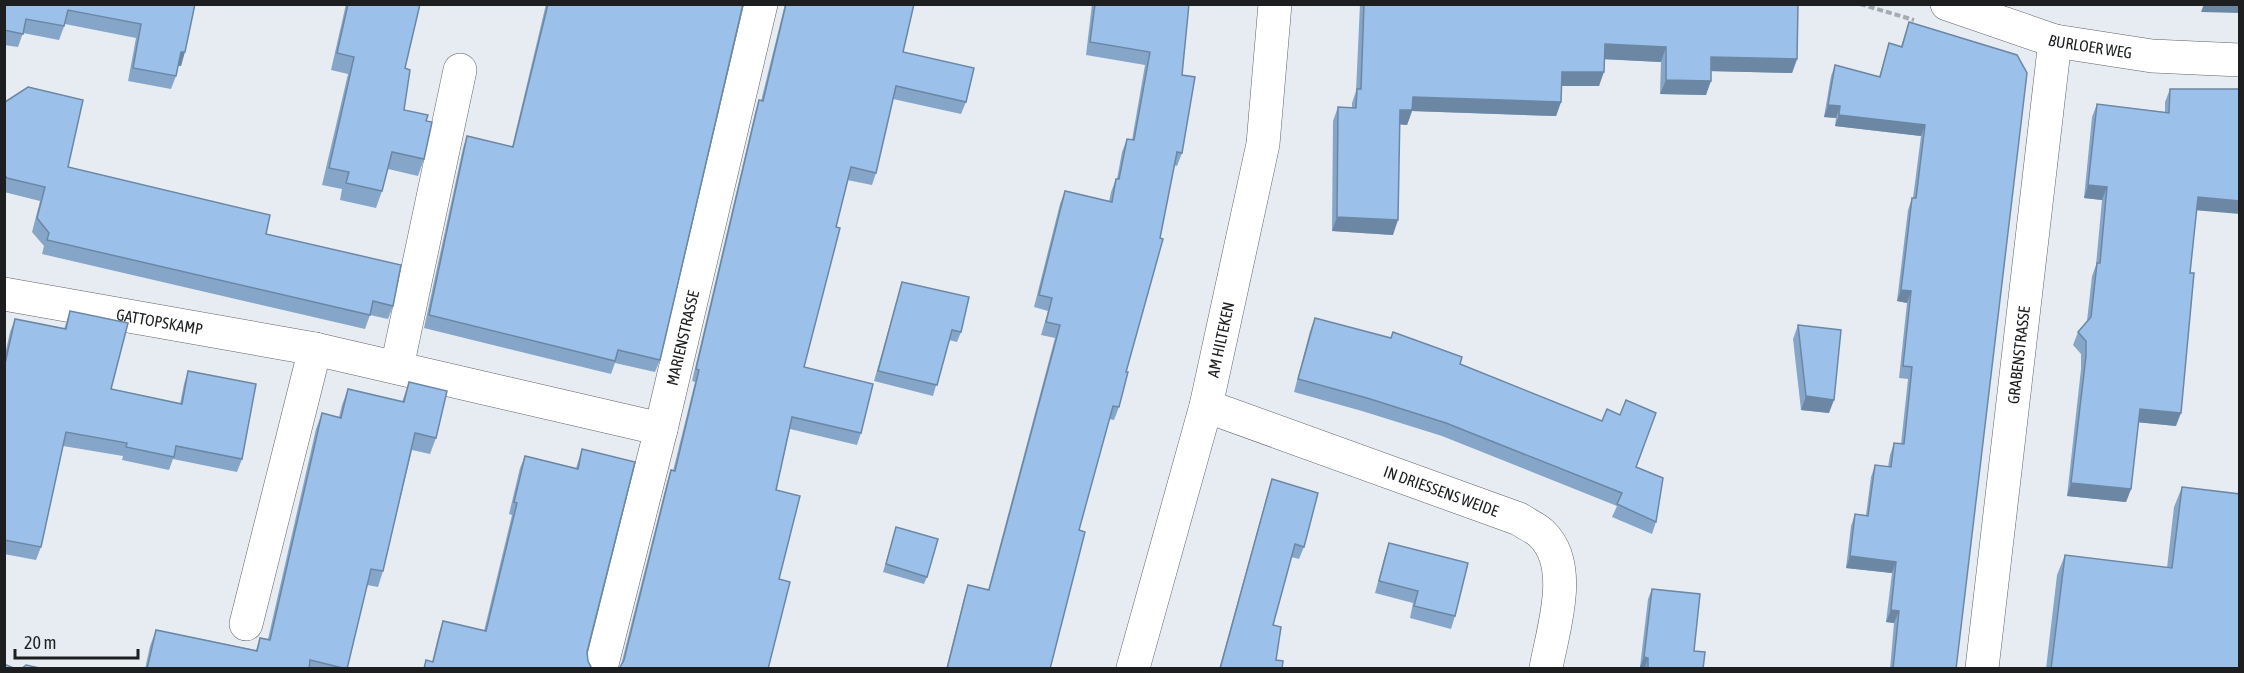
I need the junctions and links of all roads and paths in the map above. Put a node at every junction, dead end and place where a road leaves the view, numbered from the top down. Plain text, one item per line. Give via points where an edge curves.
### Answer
1 (761, 4) edge
2 (1275, 4) edge
3 (1947, 4) edge
4 (2055, 41) junction
5 (2240, 60) edge
6 (460, 70) dead end
7 (4, 294) edge
8 (315, 349) junction
9 (397, 367) junction
10 (1206, 406) junction
11 (661, 429) junction
12 (246, 624) dead end
13 (600, 669) edge
14 (1133, 669) edge
15 (1546, 669) edge
16 (1982, 669) edge

1 - 11 street, MARIENSTRASSE
2 - 10 street, AM HILTEKEN via 1263,144
3 - 4 street, BURLOER WEG
4 - 5 street, BURLOER WEG via 2151,56
4 - 16 street, GRABENSTRASSE
6 - 9 street
7 - 8 street, GATTOPSKAMP
8 - 9 street, GATTOPSKAMP
8 - 12 street
9 - 11 street, GATTOPSKAMP
10 - 14 street, AM HILTEKEN
10 - 15 street, IN DRIESSENS WEIDE via 1519,519 1542,534 1557,556 1561,583
11 - 13 street, MARIENSTRASSE

